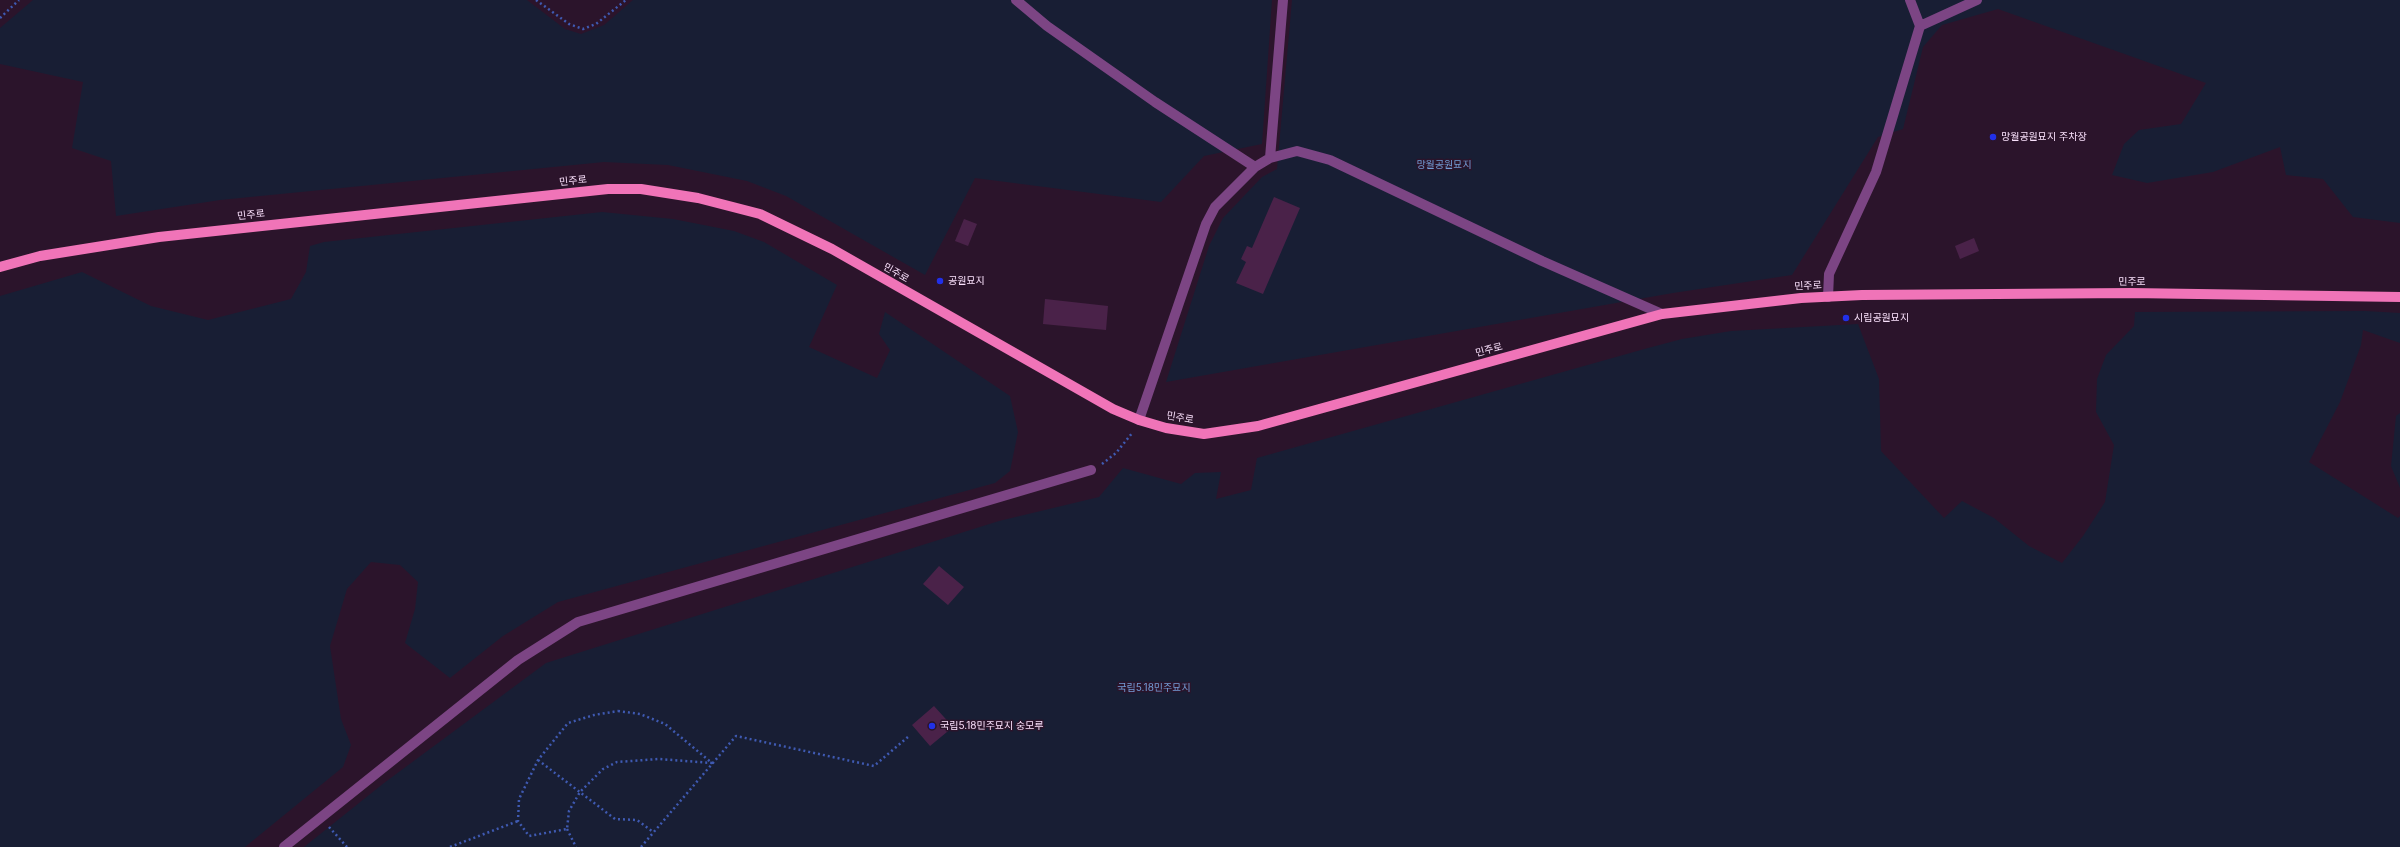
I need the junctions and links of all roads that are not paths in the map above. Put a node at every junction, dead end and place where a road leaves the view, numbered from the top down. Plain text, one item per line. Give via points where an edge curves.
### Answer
1 (1016, 0) edge
2 (1283, 0) edge
3 (1910, 0) edge
4 (1977, 0) edge
5 (1920, 26) junction
6 (1270, 158) junction
7 (1255, 167) junction
8 (0, 267) edge
9 (1828, 297) junction
10 (2400, 297) edge
11 (1662, 314) junction
12 (1139, 420) junction
13 (1091, 470) road end
14 (284, 847) edge

1 - 7 lane via 1047,26 1155,102
2 - 6 lane
3 - 5 lane
4 - 5 lane
5 - 9 lane via 1876,172 1829,274
6 - 7 lane
6 - 11 lane via 1297,151 1330,160 1542,261
7 - 12 lane via 1215,207 1206,224
8 - 12 main road, 민주로 via 40,256 159,237 608,189 641,189 698,198 760,214 832,249 1099,401
9 - 10 main road, 민주로 via 2131,293
9 - 11 main road, 민주로
11 - 12 main road, 민주로 via 1258,426 1204,434 1166,428
13 - 14 lane via 578,622 518,660

